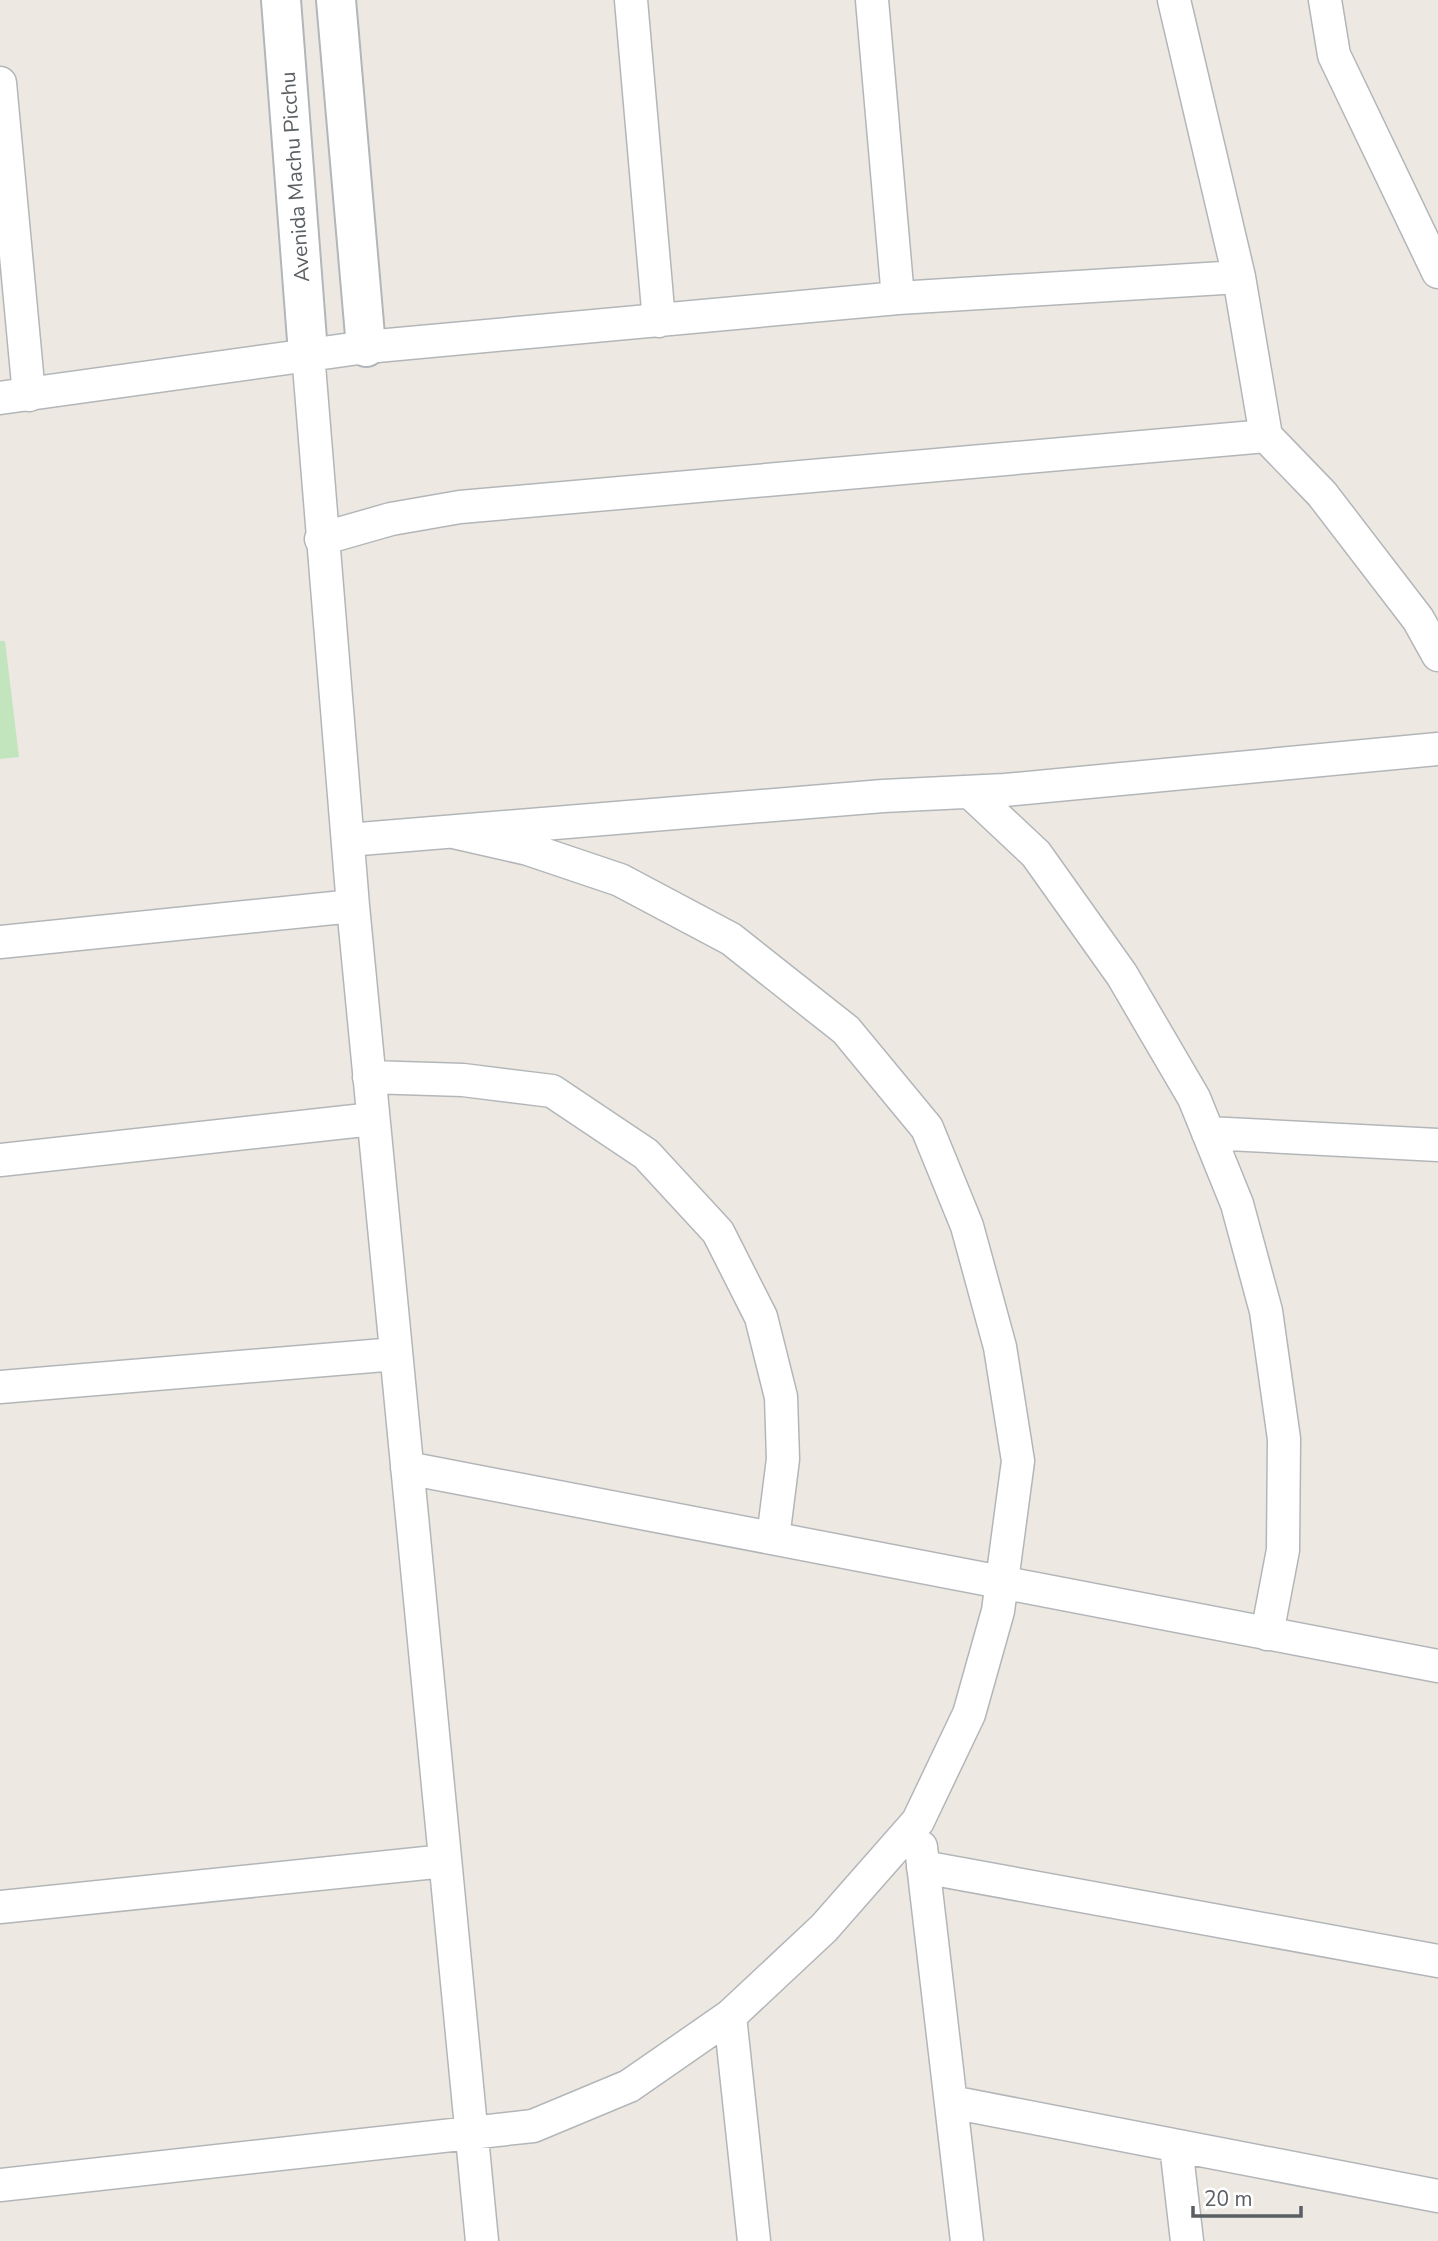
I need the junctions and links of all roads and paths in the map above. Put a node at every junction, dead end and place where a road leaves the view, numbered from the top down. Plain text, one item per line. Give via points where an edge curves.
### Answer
1 (281, 0) edge
2 (336, 0) edge
3 (631, 0) edge
4 (872, 0) edge
5 (1174, 0) edge
6 (1325, 0) edge
7 (0, 83) edge
8 (1438, 272) edge
9 (1239, 277) junction
10 (898, 298) junction
11 (659, 321) junction
12 (366, 347) junction
13 (309, 353) junction
14 (14, 396) edge
15 (1266, 436) junction
16 (321, 539) junction
17 (1438, 655) edge
18 (1438, 749) edge
19 (970, 792) junction
20 (453, 832) junction
21 (348, 840) junction
22 (353, 906) junction
23 (0, 943) edge
24 (369, 1077) junction
25 (373, 1119) junction
26 (1208, 1133) junction
27 (1438, 1145) edge
28 (0, 1160) edge
29 (396, 1354) junction
30 (0, 1387) edge
31 (407, 1468) junction
32 (773, 1538) junction
33 (1002, 1583) junction
34 (1267, 1634) junction
35 (1438, 1666) edge
36 (918, 1821) junction
37 (445, 1861) junction
38 (923, 1867) junction
39 (0, 1907) edge
40 (1438, 1961) edge
41 (730, 2016) junction
42 (951, 2102) junction
43 (471, 2135) junction
44 (1176, 2146) junction
45 (0, 2185) edge
46 (1438, 2196) edge
47 (482, 2241) edge
48 (754, 2241) edge
49 (967, 2241) edge
50 (1186, 2241) edge

1 - 13 street, Avenida Machu Picchu
2 - 12 street
3 - 11 street
4 - 10 street
5 - 9 street
6 - 8 street via 1334,55
7 - 14 street
9 - 10 street
9 - 15 street
10 - 11 street
11 - 12 street
12 - 13 street
13 - 14 street
13 - 16 street
15 - 16 street via 460,508 391,519
15 - 17 street via 1322,495 1418,619
16 - 21 street
18 - 19 street
19 - 20 street
19 - 26 street via 1036,854 1122,975 1194,1098
20 - 21 street
20 - 33 street via 528,849 620,880 731,939 846,1030 928,1128 967,1226 1002,1360 1018,1461
21 - 22 street
22 - 23 street
22 - 24 street
24 - 25 street
24 - 32 street via 463,1080 552,1091 646,1154 718,1232 761,1317 781,1397 783,1459
25 - 28 street
25 - 29 street
26 - 27 street
26 - 34 street via 1237,1204 1266,1311 1284,1439 1283,1550
29 - 30 street
29 - 31 street
31 - 32 street
31 - 37 street
32 - 33 street
33 - 34 street
33 - 36 street via 969,1714
34 - 35 street
36 - 38 street
36 - 41 street via 824,1927
37 - 39 street
37 - 43 street
38 - 40 street
38 - 42 street
41 - 43 street via 629,2086 533,2126
41 - 48 street
42 - 44 street
42 - 49 street
43 - 45 street
43 - 47 street
44 - 46 street
44 - 50 street

